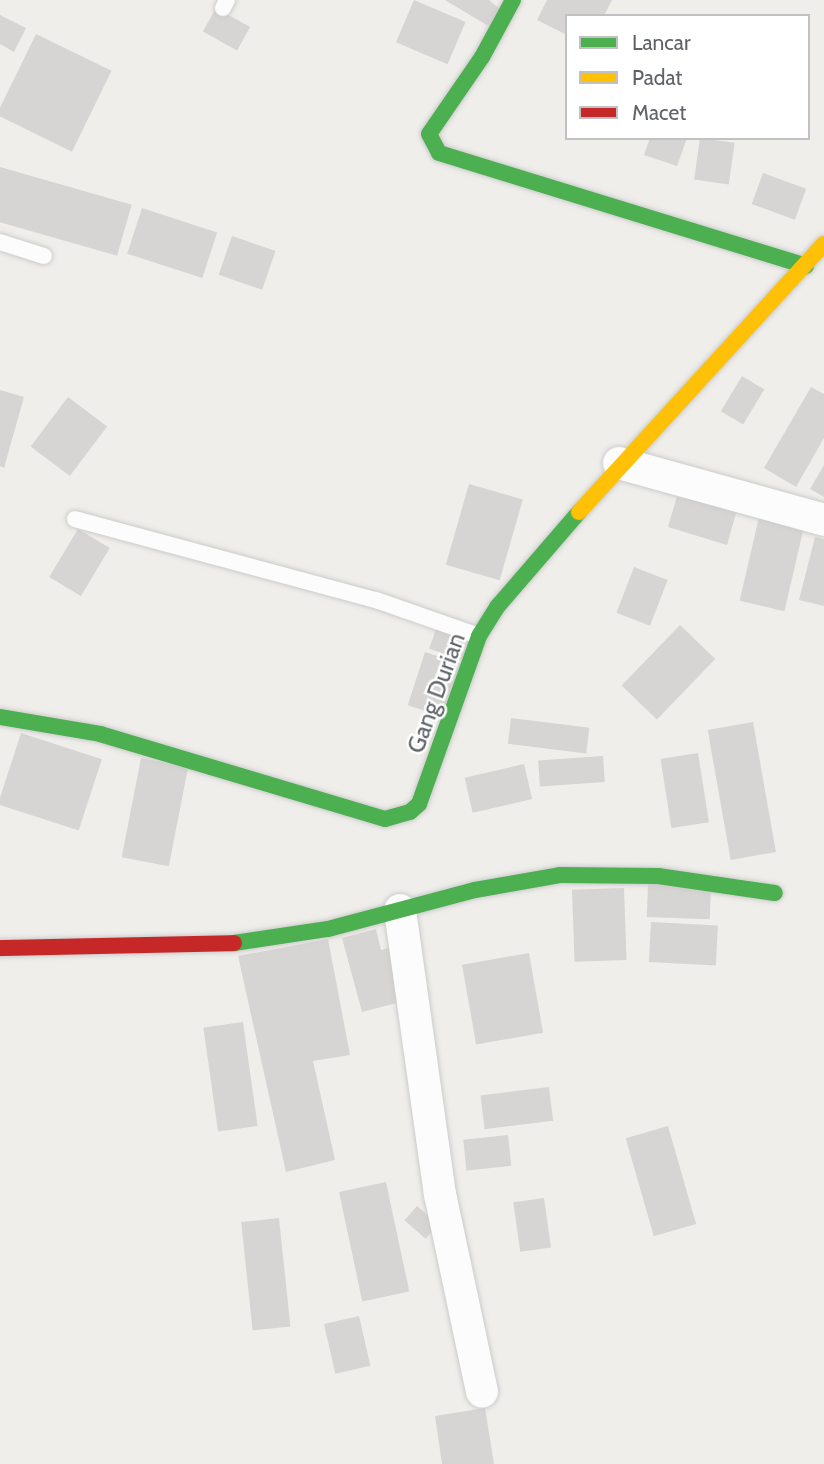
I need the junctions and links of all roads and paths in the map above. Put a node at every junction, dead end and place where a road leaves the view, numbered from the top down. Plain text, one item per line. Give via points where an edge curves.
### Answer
1 (513, 0) edge
2 (0, 242) edge
3 (824, 244) edge
4 (44, 256) dead end
5 (806, 266) junction
6 (619, 463) junction
7 (75, 519) dead end
8 (824, 520) edge
9 (479, 636) junction
10 (0, 717) edge
11 (775, 893) dead end
12 (400, 910) junction
13 (0, 948) edge
14 (482, 1392) dead end

1 - 5 street via 482,58 429,134 439,153
2 - 4 lane
3 - 5 street, Gang Durian
5 - 6 street, Gang Durian
6 - 8 street
6 - 9 street, Gang Durian via 498,606
7 - 9 lane via 376,600
9 - 10 street, Gang Durian via 419,804 399,818 385,819 100,734
11 - 12 street via 658,876 560,875
12 - 13 street via 328,929 241,943
12 - 14 street via 440,1194

